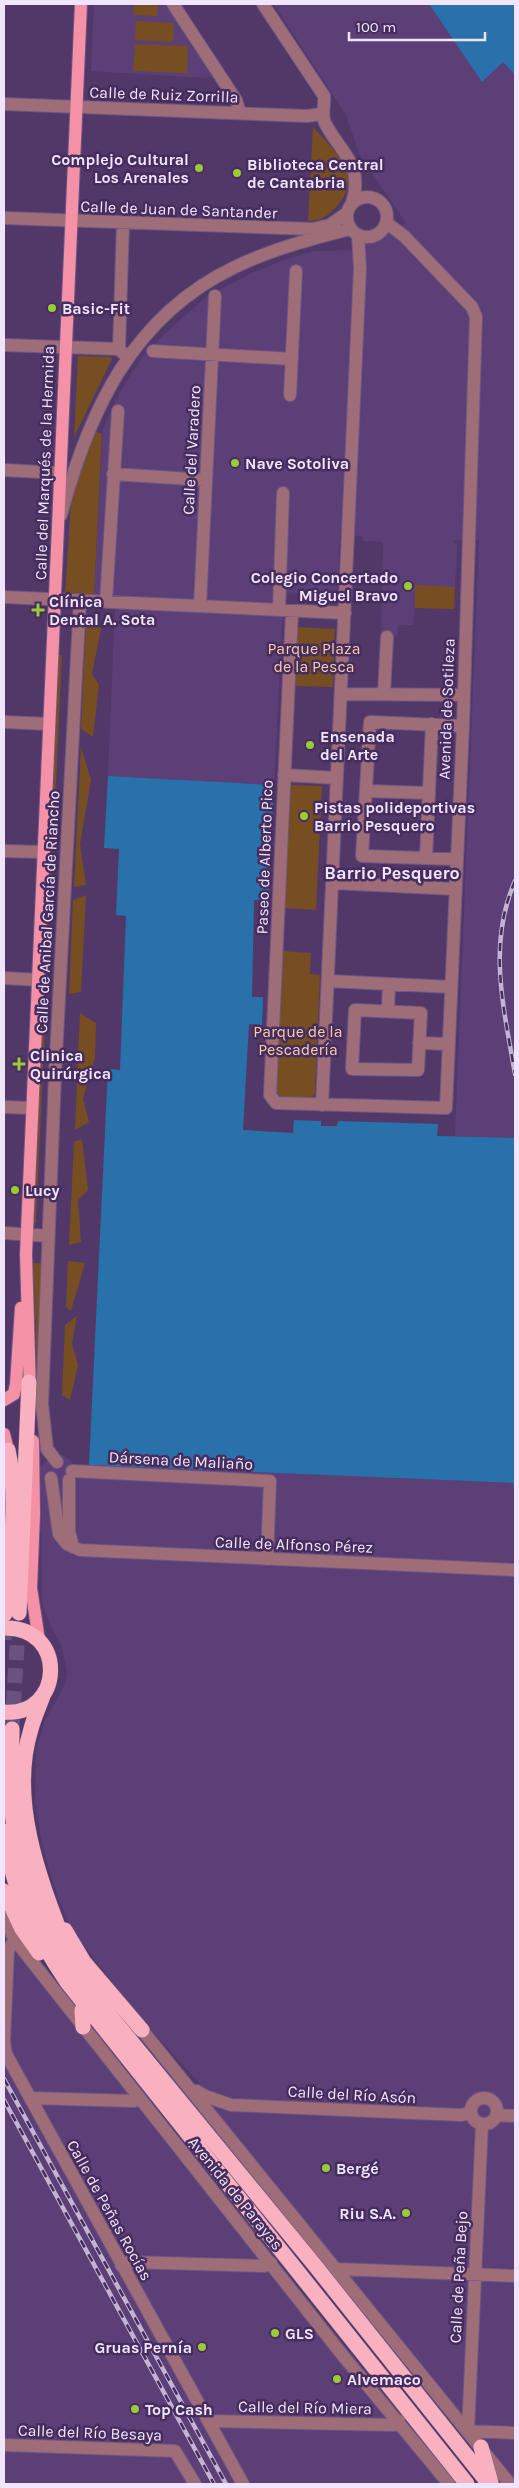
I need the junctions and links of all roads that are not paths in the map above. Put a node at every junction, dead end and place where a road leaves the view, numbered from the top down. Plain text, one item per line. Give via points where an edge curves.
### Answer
1 (81, 4) edge
2 (173, 4) edge
3 (264, 4) edge
4 (4, 104) edge
5 (76, 106) junction
6 (240, 113) junction
7 (322, 114) junction
8 (350, 208) junction
9 (4, 218) edge
10 (72, 221) junction
11 (124, 223) junction
12 (387, 223) junction
13 (354, 232) junction
14 (374, 237) junction
15 (360, 268) junction
16 (296, 271) dead end
17 (215, 296) dead end
18 (4, 345) edge
19 (65, 346) junction
20 (153, 351) dead end
21 (123, 353) junction
22 (211, 355) junction
23 (292, 359) junction
24 (290, 395) dead end
25 (118, 411) dead end
26 (4, 470) edge
27 (60, 473) junction
28 (113, 474) junction
29 (206, 480) junction
30 (283, 494) dead end
31 (58, 528) junction
32 (4, 597) edge
33 (54, 599) junction
34 (80, 600) junction
35 (106, 601) junction
36 (200, 606) junction
37 (286, 610) junction
38 (345, 613) junction
39 (387, 637) dead end
40 (342, 694) junction
41 (384, 694) junction
42 (463, 695) junction
43 (4, 722) edge
44 (49, 724) junction
45 (432, 724) junction
46 (463, 726) junction
47 (284, 775) junction
48 (337, 778) junction
49 (366, 791) junction
50 (429, 793) junction
51 (4, 851) edge
52 (37, 852) junction
53 (426, 858) junction
54 (456, 859) junction
55 (333, 883) junction
56 (455, 889) junction
57 (4, 978) edge
58 (329, 980) junction
59 (38, 982) junction
60 (388, 984) junction
61 (60, 985) junction
62 (451, 987) junction
63 (388, 1010) junction
64 (419, 1042) junction
65 (449, 1044) junction
66 (322, 1104) junction
67 (4, 1107) edge
68 (32, 1108) junction
69 (4, 1233) edge
70 (27, 1234) junction
71 (48, 1236) junction
72 (26, 1258) junction
73 (29, 1382) junction
74 (4, 1400) edge
75 (4, 1434) edge
76 (8, 1450) joint
77 (57, 1462) dead end
78 (51, 1478) dead end
79 (73, 1547) junction
80 (267, 1559) junction
81 (515, 1570) edge
82 (10, 1618) edge
83 (39, 1640) junction
84 (44, 1693) junction
85 (4, 1712) edge
86 (12, 1729) tunnel mouth
87 (4, 1831) edge
88 (4, 1892) edge
89 (48, 1901) junction
90 (4, 1918) edge
91 (15, 1940) junction
92 (82, 2010) junction
93 (83, 2028) junction
94 (142, 2030) joint
95 (190, 2087) junction
96 (30, 2098) junction
97 (139, 2099) junction
98 (231, 2105) junction
99 (471, 2113) junction
100 (496, 2115) junction
101 (515, 2116) edge
102 (216, 2121) junction
103 (482, 2124) junction
104 (253, 2190) junction
105 (240, 2200) junction
106 (271, 2262) junction
107 (121, 2265) junction
108 (338, 2270) junction
109 (474, 2274) junction
110 (515, 2276) edge
111 (209, 2421) junction
112 (399, 2421) junction
113 (468, 2431) junction
114 (515, 2433) edge
115 (4, 2445) edge
116 (481, 2447) junction
117 (194, 2484) edge
118 (243, 2484) edge
119 (449, 2484) edge
120 (467, 2484) edge
121 (490, 2484) edge
122 (510, 2484) edge

1 - 5 main road, Calle del Marqués de la Hermida
2 - 6 street via 236,100
3 - 7 street via 324,96
4 - 5 street, Calle de Ruiz Zorrilla
5 - 6 street, Calle de Ruiz Zorrilla
5 - 10 main road, Calle del Marqués de la Hermida
6 - 7 street, Calle de Ruiz Zorrilla
7 - 8 street via 356,174
8 - 11 street, Calle de Juan de Santander via 330,225 313,230
8 - 12 street via 366,197 378,200 386,210
8 - 13 street
9 - 10 street, Calle de Juan de Santander
10 - 11 street, Calle de Juan de Santander
10 - 19 main road, Calle del Marqués de la Hermida
11 - 21 street
12 - 14 street
12 - 42 street, Avenida de Sotileza via 404,236 475,311
13 - 14 street
13 - 15 street
13 - 21 street via 268,252 209,281
14 - 15 street
15 - 38 street
16 - 23 street
17 - 22 street, Calle del Varadero
18 - 19 street
19 - 21 street
19 - 27 main road, Calle del Marqués de la Hermida
20 - 22 street
21 - 31 street via 86,434
22 - 23 street
22 - 29 street, Calle del Varadero
23 - 24 street
25 - 28 street
26 - 27 street
27 - 31 main road, Calle del Marqués de la Hermida
28 - 29 street
28 - 35 street
29 - 36 street, Calle del Varadero
30 - 37 street, Paseo de Alberto Pico
31 - 33 main road, Calle del Marqués de la Hermida
32 - 33 street
33 - 34 street
33 - 44 main road, Calle del Marqués de la Hermida
34 - 35 street
34 - 61 street, Calle de Anibal García de Riancho
35 - 36 street
36 - 37 street
37 - 38 street
37 - 47 street, Paseo de Alberto Pico
38 - 40 street
39 - 41 street
40 - 41 street
40 - 48 street
41 - 42 street
42 - 46 street, Avenida de Sotileza
43 - 44 street
44 - 52 main road, Calle del Marqués de la Hermida
45 - 46 street
45 - 49 street via 370,722
45 - 50 street
46 - 54 street, Avenida de Sotileza
47 - 48 street
47 - 66 street, Paseo de Alberto Pico via 270,1095 276,1103
48 - 55 street
49 - 50 street
49 - 53 street via 362,856
50 - 53 street
51 - 52 street
52 - 59 main road, Calle del Marqués de la Hermida
53 - 54 street
54 - 56 street, Avenida de Sotileza
55 - 56 street
55 - 58 street
56 - 62 street, Avenida de Sotileza
57 - 59 street
58 - 60 street
58 - 66 street
59 - 61 street
59 - 68 main road, Calle del Marqués de la Hermida
60 - 62 street
60 - 63 street
61 - 71 street, Calle de Anibal García de Riancho
62 - 65 street, Avenida de Sotileza
63 - 64 street via 421,1012
63 - 64 street via 355,1010 352,1069 418,1070
64 - 65 street
65 - 66 street, Avenida de Sotileza via 446,1108
67 - 68 street
68 - 70 main road, Calle del Marqués de la Hermida
69 - 70 street
70 - 71 street
70 - 72 main road, Calle del Marqués de la Hermida
71 - 77 street, Calle de Anibal García de Riancho via 42,1404 47,1449
72 - 73 main road, Calle del Marqués de la Hermida
72 - 74 main road via 16,1384 14,1394
73 - 82 highway
73 - 83 main road, Calle del Marqués de la Hermida via 34,1460 31,1588
75 - 76 main road
76 - 82 highway via 12,1475
78 - 79 street via 59,1534
79 - 80 street, Calle de Alfonso Pérez via 90,1552
79 - 80 street, Dársena de Maliaño via 69,1531 70,1476 270,1481
80 - 81 street, Calle de Alfonso Pérez
82 - 83 highway
83 - 84 highway via 50,1658 51,1670
84 - 85 highway via 24,1710
84 - 89 highway via 30,1730 24,1779 30,1845
86 - 104 highway via 12,1813 20,1861 37,1908 75,1973
87 - 105 highway via 6,1850 22,1901 46,1951
88 - 92 highway via 22,1929
89 - 94 highway via 84,1962
89 - 104 highway via 67,1950
90 - 91 street, Avenida de Parayas
91 - 93 street, Avenida de Parayas
91 - 96 street, Calle de Peñas Rocías via 8,1950 4,2041 6,2054
92 - 93 highway
92 - 105 highway via 188,2146
93 - 97 street, Avenida de Parayas
94 - 95 street, Avenida de Parayas
95 - 98 street, Calle del Río Asón
95 - 102 street, Avenida de Parayas
96 - 97 street
96 - 107 street, Calle de Peñas Rocías
97 - 106 street, Avenida de Parayas
98 - 99 street, Calle del Río Asón
98 - 102 street via 220,2110
99 - 100 street via 475,2102 483,2098 494,2102
99 - 103 street via 474,2120
100 - 101 street
100 - 103 street via 492,2122
102 - 108 street, Avenida de Parayas
103 - 109 street, Calle de Peña Bejo
104 - 121 highway
105 - 120 highway
106 - 107 street via 264,2266 129,2262
106 - 112 street, Avenida de Parayas via 344,2357
107 - 111 street, Calle de Peñas Rocías
108 - 109 street
108 - 113 street, Avenida de Parayas
109 - 110 street
109 - 113 street, Calle de Peña Bejo
111 - 112 street, Calle del Río Miera via 394,2425
111 - 118 street, Calle de Peñas Rocías
112 - 119 street, Avenida de Parayas
113 - 114 street
113 - 116 street, Avenida de Parayas
115 - 117 street, Calle del Río Besaya via 175,2451
116 - 121 highway
116 - 122 street, Avenida de Parayas

